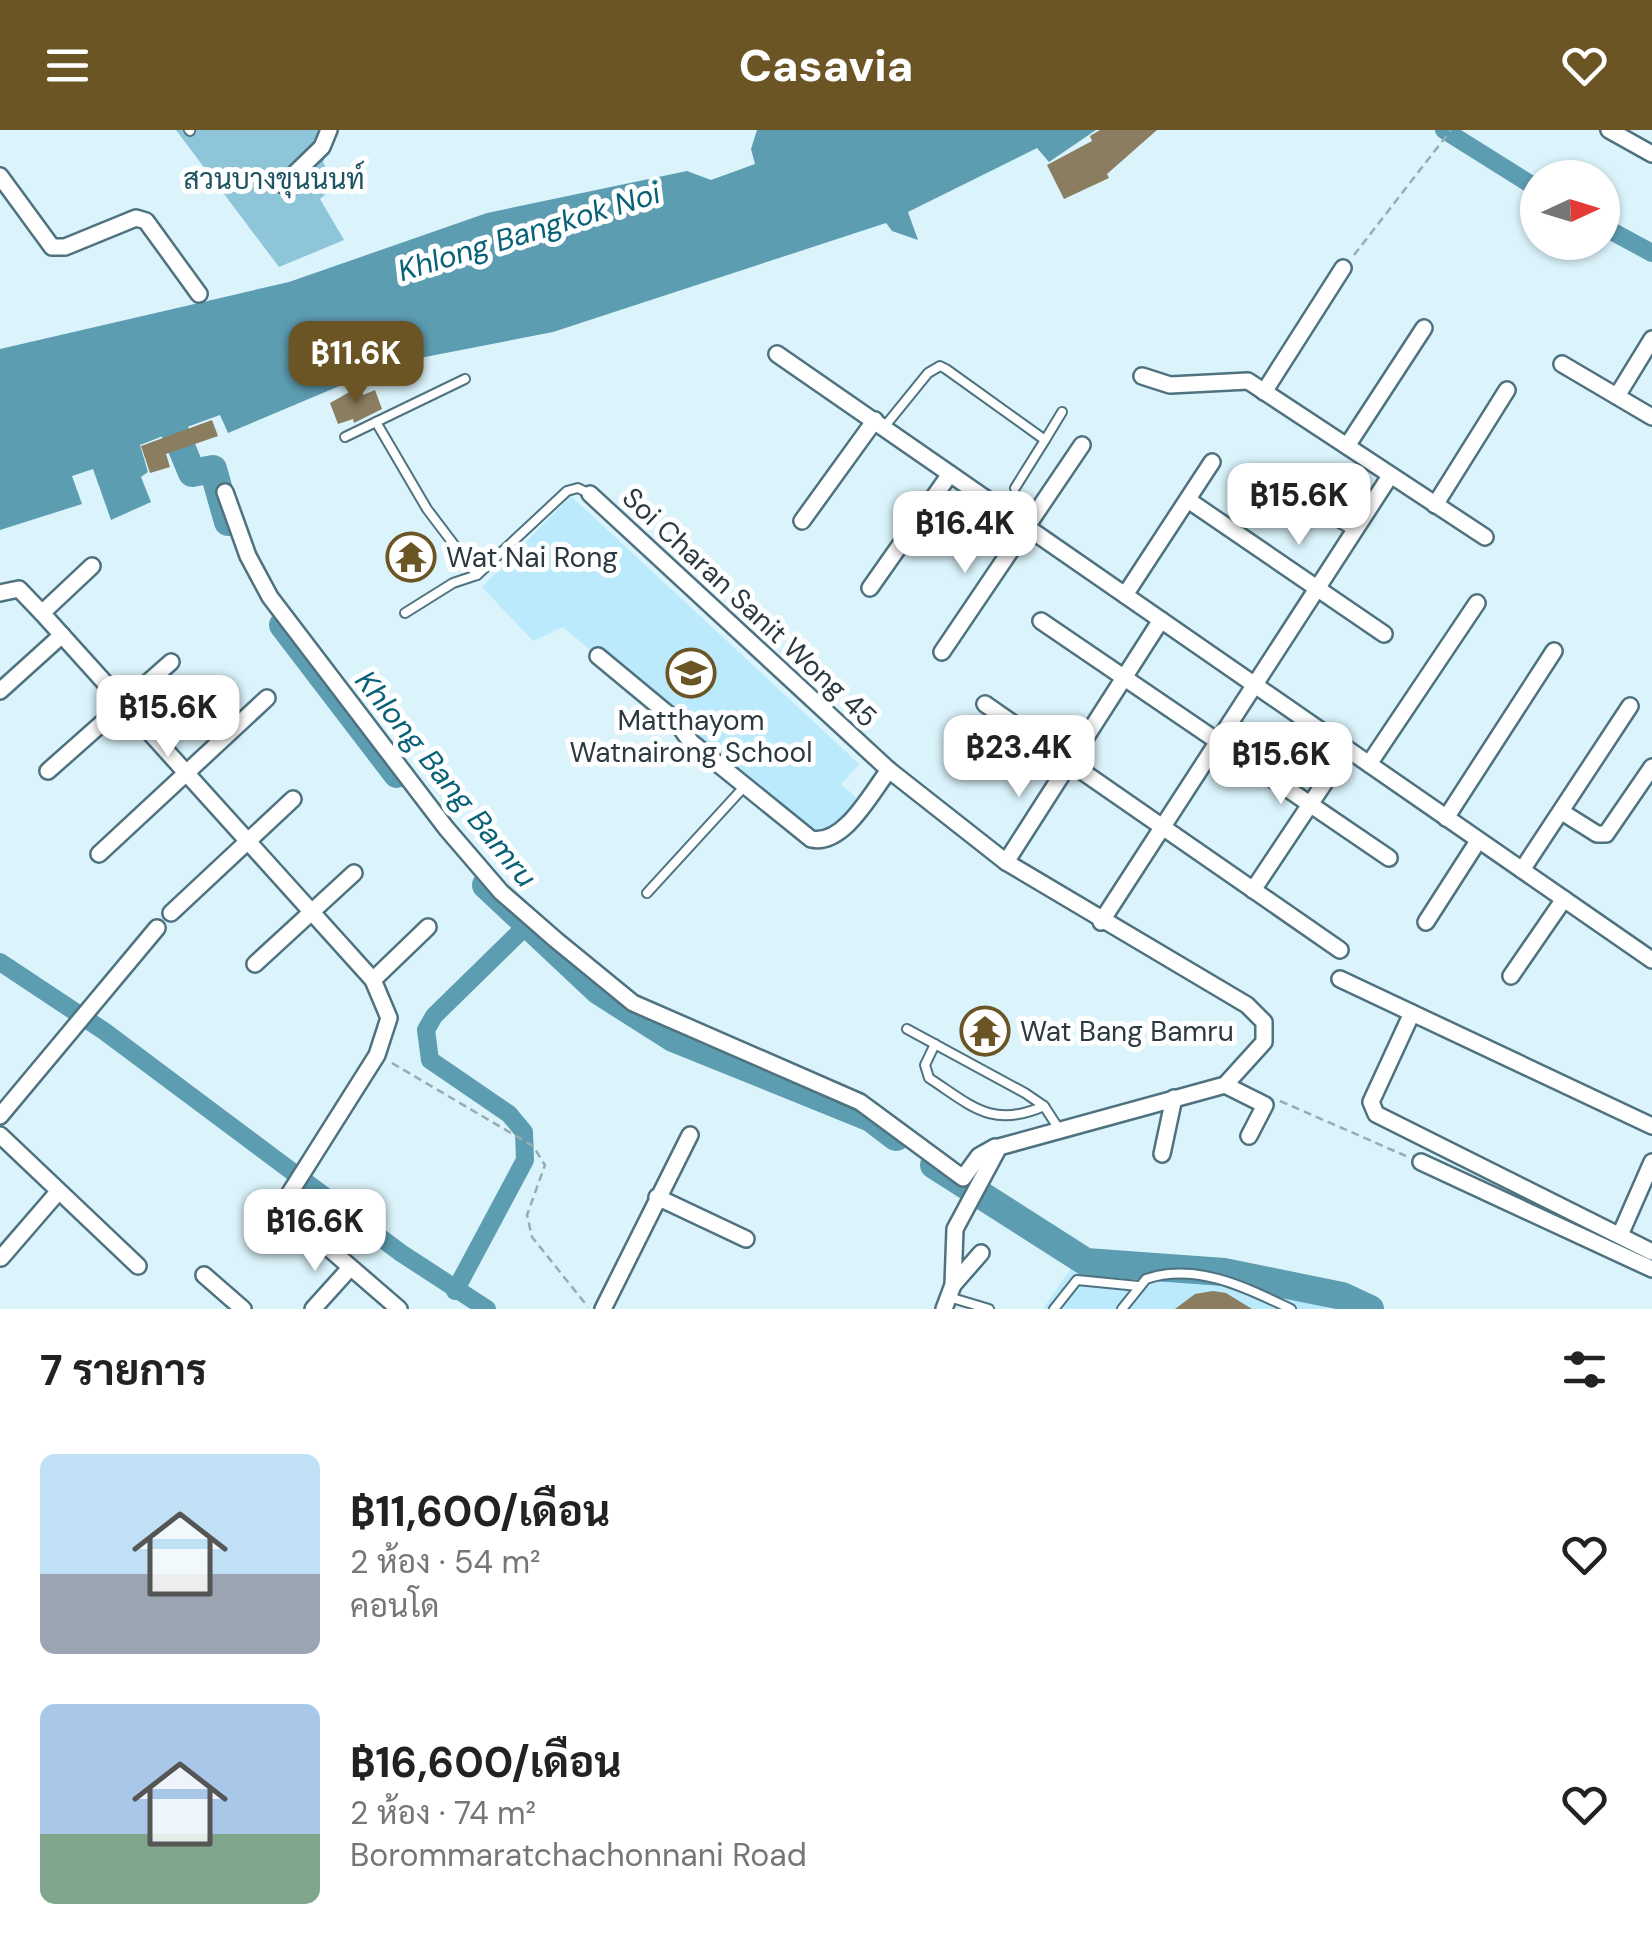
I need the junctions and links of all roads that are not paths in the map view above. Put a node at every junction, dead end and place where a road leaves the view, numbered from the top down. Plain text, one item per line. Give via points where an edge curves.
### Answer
1 (328, 130) edge
2 (1608, 130) edge
3 (1652, 154) edge
4 (0, 176) edge
5 (284, 185) dead end
6 (1344, 268) road end
7 (199, 294) dead end
8 (1424, 328) dead end
9 (1652, 340) edge
10 (777, 354) dead end
11 (1562, 364) dead end
12 (1142, 376) dead end
13 (465, 379) dead end
14 (1507, 390) dead end
15 (1264, 392) junction
16 (1616, 396) junction
17 (1062, 412) dead end
18 (1652, 418) edge
19 (376, 422) junction
20 (880, 423) junction
21 (344, 437) dead end
22 (1045, 440) junction
23 (1082, 445) dead end
24 (1347, 446) junction
25 (1212, 462) dead end
26 (950, 474) junction
27 (1390, 476) junction
28 (1015, 488) dead end
29 (225, 492) dead end
30 (590, 494) joint
31 (1188, 500) junction
32 (1435, 505) junction
33 (1312, 508) dead end
34 (802, 520) dead end
35 (1026, 526) junction
36 (1354, 531) junction
37 (1485, 537) dead end
38 (92, 566) dead end
39 (477, 575) junction
40 (870, 588) dead end
41 (1317, 588) junction
42 (0, 593) edge
43 (1125, 595) junction
44 (1477, 603) dead end
45 (42, 613) junction
46 (405, 613) dead end
47 (1161, 620) junction
48 (1041, 621) dead end
49 (1384, 634) dead end
50 (62, 636) junction
51 (1554, 651) dead end
52 (942, 652) dead end
53 (598, 656) dead end
54 (170, 662) dead end
55 (1124, 678) junction
56 (1254, 686) junction
57 (0, 691) edge
58 (267, 698) dead end
59 (124, 704) junction
60 (985, 704) dead end
61 (1630, 706) dead end
62 (1219, 742) junction
63 (1347, 749) junction
64 (1070, 762) junction
65 (1368, 764) junction
66 (1652, 767) edge
67 (48, 770) dead end
68 (889, 770) junction
69 (186, 773) junction
70 (744, 786) junction
71 (293, 800) dead end
72 (1310, 804) junction
73 (1562, 812) junction
74 (1446, 818) junction
75 (1162, 827) junction
76 (1478, 841) junction
77 (249, 843) junction
78 (99, 854) dead end
79 (1389, 858) dead end
80 (1006, 862) junction
81 (1522, 870) junction
82 (354, 873) dead end
83 (1254, 890) junction
84 (647, 893) dead end
85 (1564, 899) junction
86 (310, 910) junction
87 (170, 913) dead end
88 (1101, 922) junction
89 (1426, 922) dead end
90 (428, 926) dead end
91 (157, 928) dead end
92 (1340, 950) dead end
93 (1652, 960) edge
94 (256, 964) dead end
95 (1512, 976) dead end
96 (1340, 979) dead end
97 (373, 980) junction
98 (1412, 1012) junction
99 (907, 1029) dead end
100 (935, 1044) junction
101 (1224, 1084) junction
102 (1174, 1098) junction
103 (1044, 1106) junction
104 (0, 1116) edge
105 (1652, 1126) edge
106 (1059, 1129) junction
107 (0, 1135) edge
108 (690, 1135) dead end
109 (1249, 1136) dead end
110 (997, 1149) junction
111 (1162, 1154) dead end
112 (1421, 1162) road end
113 (1652, 1162) edge
114 (58, 1192) junction
115 (657, 1196) junction
116 (1620, 1235) junction
117 (746, 1240) dead end
118 (1652, 1252) edge
119 (981, 1253) dead end
120 (1, 1258) edge
121 (138, 1266) dead end
122 (350, 1268) junction
123 (1652, 1269) edge
124 (204, 1275) dead end
125 (1138, 1286) junction
126 (949, 1297) edge
127 (966, 1306) edge
128 (243, 1309) edge
129 (313, 1309) edge
130 (399, 1309) edge
131 (603, 1309) edge
132 (989, 1309) edge
133 (1054, 1309) edge
134 (1122, 1309) edge
135 (1291, 1309) edge

1 - 5 street via 322,147
2 - 3 street
4 - 7 street via 52,247 136,218 146,221
6 - 15 street
8 - 24 street
9 - 16 street
10 - 20 street
11 - 16 street
12 - 15 street via 1170,385 1238,379
13 - 19 lane
14 - 32 street
15 - 24 street
16 - 18 street
17 - 22 lane
19 - 21 lane
19 - 39 lane via 427,509
20 - 22 lane via 940,366
20 - 26 street
20 - 34 street
22 - 28 lane
23 - 35 street
24 - 27 street
25 - 31 street
26 - 35 street
26 - 40 street
27 - 32 street
27 - 36 street
29 - 110 street via 270,597 446,828 500,892 556,940 633,1004 860,1102 962,1178 989,1147
30 - 39 lane via 567,491
30 - 68 street, Soi Charan Sanit Wong 45
31 - 41 street
31 - 43 street
32 - 37 street
33 - 36 lane
35 - 43 street
35 - 52 street
36 - 41 street
38 - 45 street
39 - 46 lane
41 - 49 street
41 - 56 street
42 - 45 street via 14,587
43 - 47 street
44 - 65 street
45 - 50 street
47 - 55 street
47 - 56 street
48 - 55 street
50 - 57 street
50 - 59 street
51 - 74 street
53 - 70 street
54 - 59 street
55 - 62 street
55 - 64 street
56 - 62 street
56 - 63 street
58 - 69 street
59 - 67 street
59 - 69 street
60 - 64 street
61 - 73 street
62 - 72 street
62 - 75 street
63 - 65 street
63 - 72 street
64 - 75 street
64 - 80 street
65 - 74 street
66 - 73 street via 1606,834
68 - 70 street via 843,828 822,841
68 - 80 street, Soi Charan Sanit Wong 45
69 - 77 street
69 - 78 street
70 - 84 lane
71 - 77 street
72 - 79 street
72 - 83 street
73 - 81 street
74 - 76 street
75 - 83 street
75 - 88 street
76 - 81 street
76 - 89 street
77 - 86 street
77 - 87 street
80 - 88 street, Soi Charan Sanit Wong 45
81 - 85 street
82 - 86 street
83 - 92 street
85 - 93 street
85 - 95 street
86 - 94 street
86 - 97 street
88 - 101 street, Soi Charan Sanit Wong 45 via 1258,1014 1264,1042
90 - 97 street
91 - 104 street
96 - 98 street
97 - 122 street via 389,1018 378,1054 282,1208
98 - 105 street
98 - 116 street via 1372,1102 1376,1114
99 - 100 lane
100 - 103 lane
100 - 103 lane via 926,1065 929,1078 979,1110 1006,1118
101 - 102 street
101 - 109 street via 1265,1105
102 - 106 street
102 - 111 street
103 - 106 lane
106 - 110 street
107 - 114 street
108 - 115 street
110 - 126 street via 955,1229
112 - 123 street
113 - 116 street
114 - 120 street
114 - 121 street
115 - 117 street
115 - 131 street
116 - 118 street
119 - 126 street
122 - 129 street
122 - 130 street
124 - 128 street
125 - 133 lane via 1077,1280
125 - 134 lane
125 - 135 lane via 1154,1276 1216,1278
126 - 127 lane
127 - 132 lane

